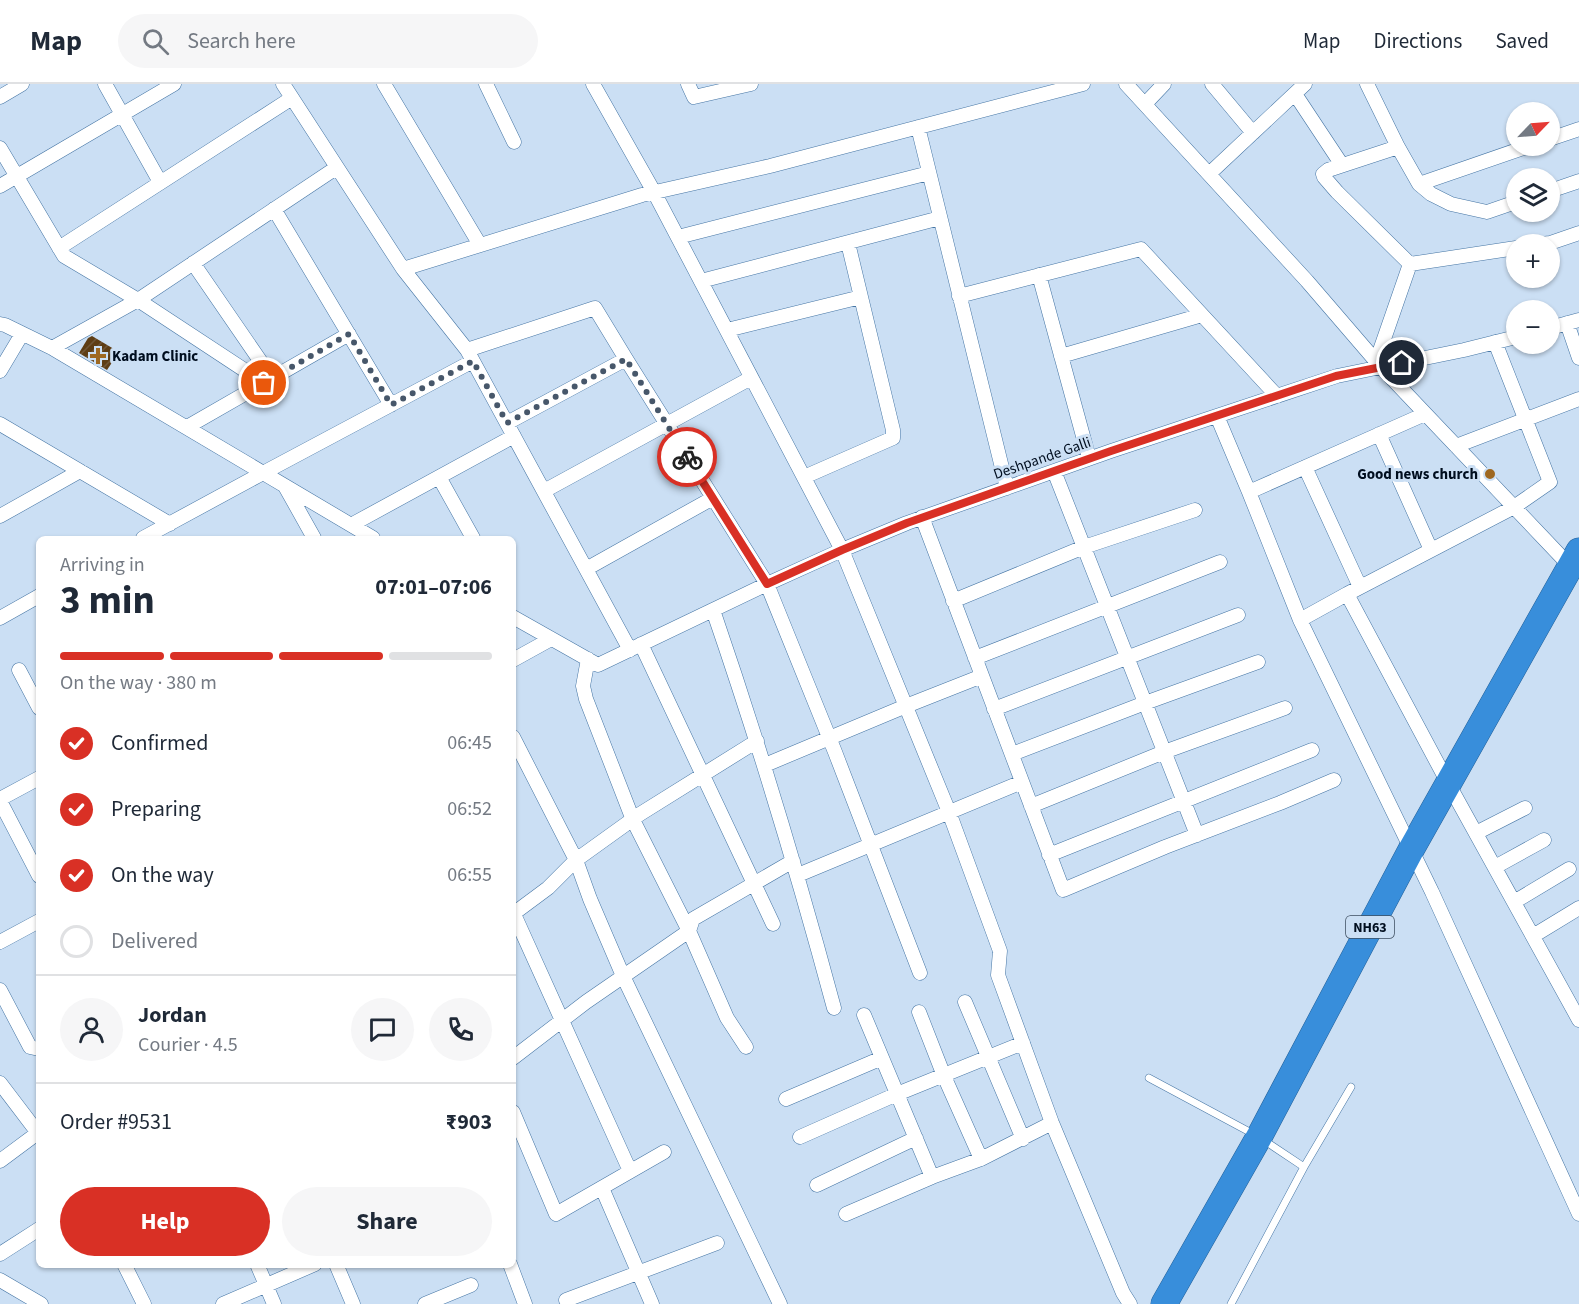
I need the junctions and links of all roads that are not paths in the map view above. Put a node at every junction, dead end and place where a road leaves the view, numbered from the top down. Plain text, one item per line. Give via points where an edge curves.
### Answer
1 (22, 84) edge
2 (105, 84) edge
3 (174, 84) edge
4 (283, 84) edge
5 (384, 84) edge
6 (486, 84) edge
7 (593, 84) edge
8 (688, 84) edge
9 (751, 84) edge
10 (1083, 84) edge
11 (1126, 84) edge
12 (1164, 84) edge
13 (1212, 84) edge
14 (1367, 84) edge
15 (1300, 89) edge
16 (0, 97) edge
17 (292, 98) junction
18 (1144, 104) junction
19 (122, 114) junction
20 (918, 127) junction
21 (1579, 129) edge
22 (1253, 133) junction
23 (1560, 136) edge
24 (514, 142) dead end
25 (1398, 147) junction
26 (0, 148) edge
27 (1506, 154) edge
28 (1342, 165) junction
29 (336, 168) junction
30 (929, 173) junction
31 (1209, 174) junction
32 (16, 176) junction
33 (1579, 181) edge
34 (160, 182) junction
35 (1419, 183) junction
36 (0, 186) edge
37 (1560, 188) edge
38 (654, 192) junction
39 (1506, 206) edge
40 (274, 209) junction
41 (940, 218) junction
42 (1579, 233) edge
43 (678, 237) junction
44 (1560, 240) edge
45 (848, 243) junction
46 (480, 245) junction
47 (58, 248) junction
48 (1506, 250) edge
49 (193, 263) junction
50 (1410, 264) junction
51 (403, 269) junction
52 (1039, 275) junction
53 (701, 281) junction
54 (959, 296) junction
55 (861, 297) junction
56 (138, 300) junction
57 (1202, 315) junction
58 (2, 322) edge
59 (1573, 322) edge
60 (727, 330) junction
61 (22, 334) junction
62 (349, 334) junction
63 (1506, 339) edge
64 (1496, 342) junction
65 (52, 348) junction
66 (470, 356) junction
67 (1061, 356) junction
68 (1579, 358) edge
69 (626, 359) junction
70 (1379, 364) junction
71 (0, 371) edge
72 (751, 378) junction
73 (268, 381) junction
74 (1277, 396) junction
75 (1579, 399) edge
76 (391, 405) junction
77 (1425, 414) junction
78 (1216, 416) junction
79 (1526, 419) junction
80 (507, 423) junction
81 (0, 424) edge
82 (667, 424) junction
83 (187, 428) junction
84 (1379, 434) junction
85 (514, 436) junction
86 (1456, 446) junction
87 (1089, 459) junction
88 (1305, 467) junction
89 (80, 471) junction
90 (1054, 471) junction
91 (263, 473) junction
92 (439, 477) junction
93 (804, 477) junction
94 (285, 485) junction
95 (1006, 488) junction
96 (544, 491) junction
97 (1249, 492) junction
98 (713, 498) junction
99 (1514, 507) junction
100 (1195, 510) dead end
101 (0, 516) edge
102 (922, 517) junction
103 (170, 524) junction
104 (351, 525) junction
105 (147, 536) edge
106 (313, 536) edge
107 (370, 536) edge
108 (472, 536) edge
109 (1084, 547) junction
110 (842, 550) junction
111 (1431, 550) junction
112 (1220, 562) dead end
113 (586, 569) junction
114 (1574, 569) edge
115 (767, 584) junction
116 (1353, 590) junction
117 (36, 598) edge
118 (953, 601) junction
119 (1107, 606) junction
120 (713, 610) junction
121 (1238, 615) dead end
122 (0, 618) edge
123 (516, 618) edge
124 (1300, 621) junction
125 (551, 639) junction
126 (635, 647) junction
127 (516, 658) edge
128 (975, 658) junction
129 (1127, 658) junction
130 (593, 662) junction
131 (1258, 662) dead end
132 (18, 670) dead end
133 (982, 676) junction
134 (36, 703) edge
135 (1145, 703) junction
136 (906, 706) junction
137 (1285, 708) dead end
138 (994, 709) junction
139 (829, 738) junction
140 (757, 741) junction
141 (516, 743) edge
142 (1312, 750) dead end
143 (1164, 752) junction
144 (1012, 754) junction
145 (765, 765) junction
146 (703, 775) junction
147 (36, 780) edge
148 (1334, 780) dead end
149 (1022, 782) junction
150 (1448, 783) junction
151 (0, 800) edge
152 (1184, 801) junction
153 (1031, 806) junction
154 (1525, 808) dead end
155 (949, 812) junction
156 (633, 820) junction
157 (1476, 834) junction
158 (1197, 835) junction
159 (1544, 840) dead end
160 (871, 844) junction
161 (1412, 848) junction
162 (1050, 855) junction
163 (576, 860) junction
164 (1495, 867) junction
165 (796, 868) junction
166 (1569, 869) dead end
167 (36, 870) edge
168 (754, 884) junction
169 (1514, 902) junction
170 (1579, 908) edge
171 (516, 911) edge
172 (516, 920) edge
173 (36, 923) edge
174 (773, 924) dead end
175 (689, 932) junction
176 (1533, 936) junction
177 (0, 942) edge
178 (920, 973) dead end
179 (623, 976) junction
180 (0, 990) edge
181 (965, 1002) dead end
182 (834, 1008) dead end
183 (919, 1012) dead end
184 (864, 1015) dead end
185 (562, 1020) junction
186 (1579, 1020) edge
187 (1023, 1043) junction
188 (746, 1047) dead end
189 (36, 1048) edge
190 (516, 1056) edge
191 (989, 1057) junction
192 (882, 1058) junction
193 (944, 1076) junction
194 (1149, 1078) dead end
195 (0, 1083) edge
196 (1351, 1088) dead end
197 (897, 1094) junction
198 (786, 1099) dead end
199 (516, 1119) edge
200 (1053, 1123) junction
201 (36, 1128) edge
202 (36, 1134) edge
203 (800, 1137) dead end
204 (1259, 1137) junction
205 (916, 1138) junction
206 (1023, 1138) junction
207 (664, 1152) dead end
208 (981, 1159) junction
209 (0, 1161) edge
210 (1304, 1167) junction
211 (630, 1171) junction
212 (1579, 1176) edge
213 (932, 1177) junction
214 (1565, 1182) junction
215 (817, 1185) dead end
216 (602, 1188) junction
217 (846, 1214) dead end
218 (1579, 1214) edge
219 (36, 1231) edge
220 (717, 1243) dead end
221 (0, 1254) edge
222 (126, 1268) edge
223 (258, 1268) edge
224 (306, 1268) edge
225 (338, 1268) edge
226 (512, 1268) edge
227 (639, 1273) junction
228 (0, 1280) edge
229 (266, 1286) junction
230 (471, 1286) dead end
231 (566, 1300) dead end
232 (41, 1304) edge
233 (144, 1304) edge
234 (223, 1304) edge
235 (274, 1304) edge
236 (353, 1304) edge
237 (425, 1304) edge
238 (525, 1304) edge
239 (652, 1304) edge
240 (780, 1304) edge
241 (1130, 1304) edge
242 (1164, 1304) edge
243 (1231, 1304) edge

1 - 16 street
2 - 19 street
3 - 19 street
4 - 17 street
5 - 46 street
6 - 24 street
7 - 38 street
8 - 9 street via 694,97
10 - 20 street
11 - 18 street
12 - 18 street
13 - 22 street
14 - 25 street
15 - 22 street
15 - 28 street
17 - 29 street
17 - 34 street
18 - 31 street
19 - 32 street
19 - 34 street
20 - 30 street
20 - 38 street
21 - 23 street
22 - 31 street
25 - 28 street
25 - 35 street
26 - 32 street
27 - 35 street
28 - 50 street via 1325,172 1324,177
29 - 40 street
29 - 51 street
30 - 41 street
30 - 43 street
31 - 70 street
32 - 36 street
32 - 47 street
33 - 37 street
34 - 47 street
35 - 39 street via 1451,204 1488,212
38 - 43 street
38 - 46 street
40 - 49 street
40 - 62 street
41 - 45 street
41 - 54 street
42 - 44 street
43 - 53 street
45 - 53 street
45 - 55 street
46 - 51 street
47 - 56 street via 64,256
48 - 50 street
49 - 56 street
49 - 73 street
50 - 70 street
51 - 66 street
52 - 54 street
52 - 57 street via 1141,249
52 - 67 street
53 - 60 street
54 - 95 street
55 - 60 street
55 - 93 street via 893,438
56 - 65 street
56 - 73 street
57 - 67 street
57 - 74 street
58 - 61 street
59 - 68 street
60 - 72 street
61 - 65 street
61 - 71 street
62 - 73 street
62 - 76 street
63 - 64 street, Deshpande Galli
64 - 70 street, Deshpande Galli
64 - 79 street
65 - 83 street
66 - 69 street via 595,308
66 - 76 street
66 - 80 street
67 - 87 street
69 - 80 street
69 - 82 street
70 - 74 street, Deshpande Galli
70 - 77 street
72 - 82 street
72 - 93 street
73 - 83 street
74 - 78 street, Deshpande Galli
75 - 79 street
76 - 91 street
77 - 84 street
77 - 86 street
78 - 87 street, Deshpande Galli
78 - 97 street
79 - 86 street
79 - 99 street via 1550,482
80 - 85 street
81 - 89 street
82 - 96 street
82 - 98 street
83 - 91 street
84 - 88 street
84 - 111 street
85 - 92 street
85 - 96 street
86 - 99 street
87 - 90 street, Deshpande Galli
88 - 97 street
88 - 116 street
89 - 101 street
89 - 103 street
90 - 95 street, Deshpande Galli
90 - 109 street
91 - 94 street
91 - 103 street
92 - 104 street
92 - 108 street
93 - 110 street
94 - 104 street
94 - 106 street
95 - 102 street, Deshpande Galli
96 - 113 street
97 - 124 street
98 - 113 street
98 - 115 street
99 - 111 street
99 - 114 street
100 - 109 street
102 - 110 street, Deshpande Galli
102 - 118 street
103 - 105 street
104 - 107 street
109 - 118 street
109 - 119 street
110 - 115 street, Deshpande Galli
110 - 136 street
111 - 116 street
112 - 119 street
113 - 126 street
114 - 150 highway, NH63
115 - 120 street, Deshpande Galli
115 - 139 street
116 - 124 street
116 - 150 street
117 - 122 street
118 - 128 street
119 - 128 street
119 - 129 street
120 - 126 street, Deshpande Galli
120 - 140 street
121 - 129 street
123 - 125 street
124 - 161 street
125 - 127 street
125 - 130 street
126 - 130 street, Deshpande Galli
126 - 146 street
128 - 133 street
129 - 135 street
129 - 138 street
130 - 156 street via 583,686 586,699
131 - 135 street
132 - 134 street
133 - 136 street
133 - 138 street
135 - 143 street
135 - 144 street
136 - 139 street
136 - 155 street
137 - 143 street
138 - 144 street
139 - 145 street
139 - 160 street
140 - 145 street
140 - 146 street
141 - 163 street
142 - 152 street
143 - 152 street
143 - 153 street
144 - 149 street
145 - 165 street
146 - 156 street
146 - 168 street
147 - 151 street
148 - 158 street
149 - 153 street
149 - 155 street
150 - 157 street
150 - 161 highway, NH63
151 - 167 street
152 - 158 street
152 - 162 street
153 - 162 street
154 - 157 street
155 - 160 street
155 - 187 street via 1000,951 998,975
156 - 163 street
156 - 175 street
157 - 164 street
158 - 162 street via 1063,890
159 - 164 street
160 - 165 street
160 - 178 street
161 - 204 highway, NH63
161 - 214 street
163 - 171 street via 548,888
163 - 179 street
164 - 169 street
165 - 168 street
165 - 182 street
166 - 169 street
168 - 174 street
168 - 175 street via 693,919
169 - 176 street
170 - 176 street
172 - 185 street
173 - 177 street
175 - 179 street
175 - 188 street via 727,1017
176 - 186 street
179 - 185 street
179 - 240 street
180 - 189 street via 30,1047
181 - 191 street
183 - 193 street
184 - 192 street
185 - 190 street
185 - 211 street
187 - 191 street
187 - 200 street
191 - 193 street
191 - 206 street
192 - 197 street
192 - 198 street
193 - 197 street
193 - 208 street
194 - 204 lane
195 - 201 street
196 - 210 lane
197 - 203 street
197 - 205 street
199 - 216 street via 556,1214
200 - 206 street
200 - 241 street
202 - 209 street
204 - 210 lane
204 - 242 highway, NH63
205 - 213 street
205 - 215 street
206 - 208 street
207 - 211 street
208 - 213 street
210 - 243 lane
211 - 216 street
212 - 214 street
213 - 217 street
214 - 218 street
216 - 227 street
219 - 221 street
220 - 227 street
222 - 233 street
223 - 229 street
224 - 229 street
225 - 236 street
226 - 238 street
227 - 231 street
227 - 239 street
228 - 232 street
229 - 234 street
229 - 235 street
230 - 237 street

